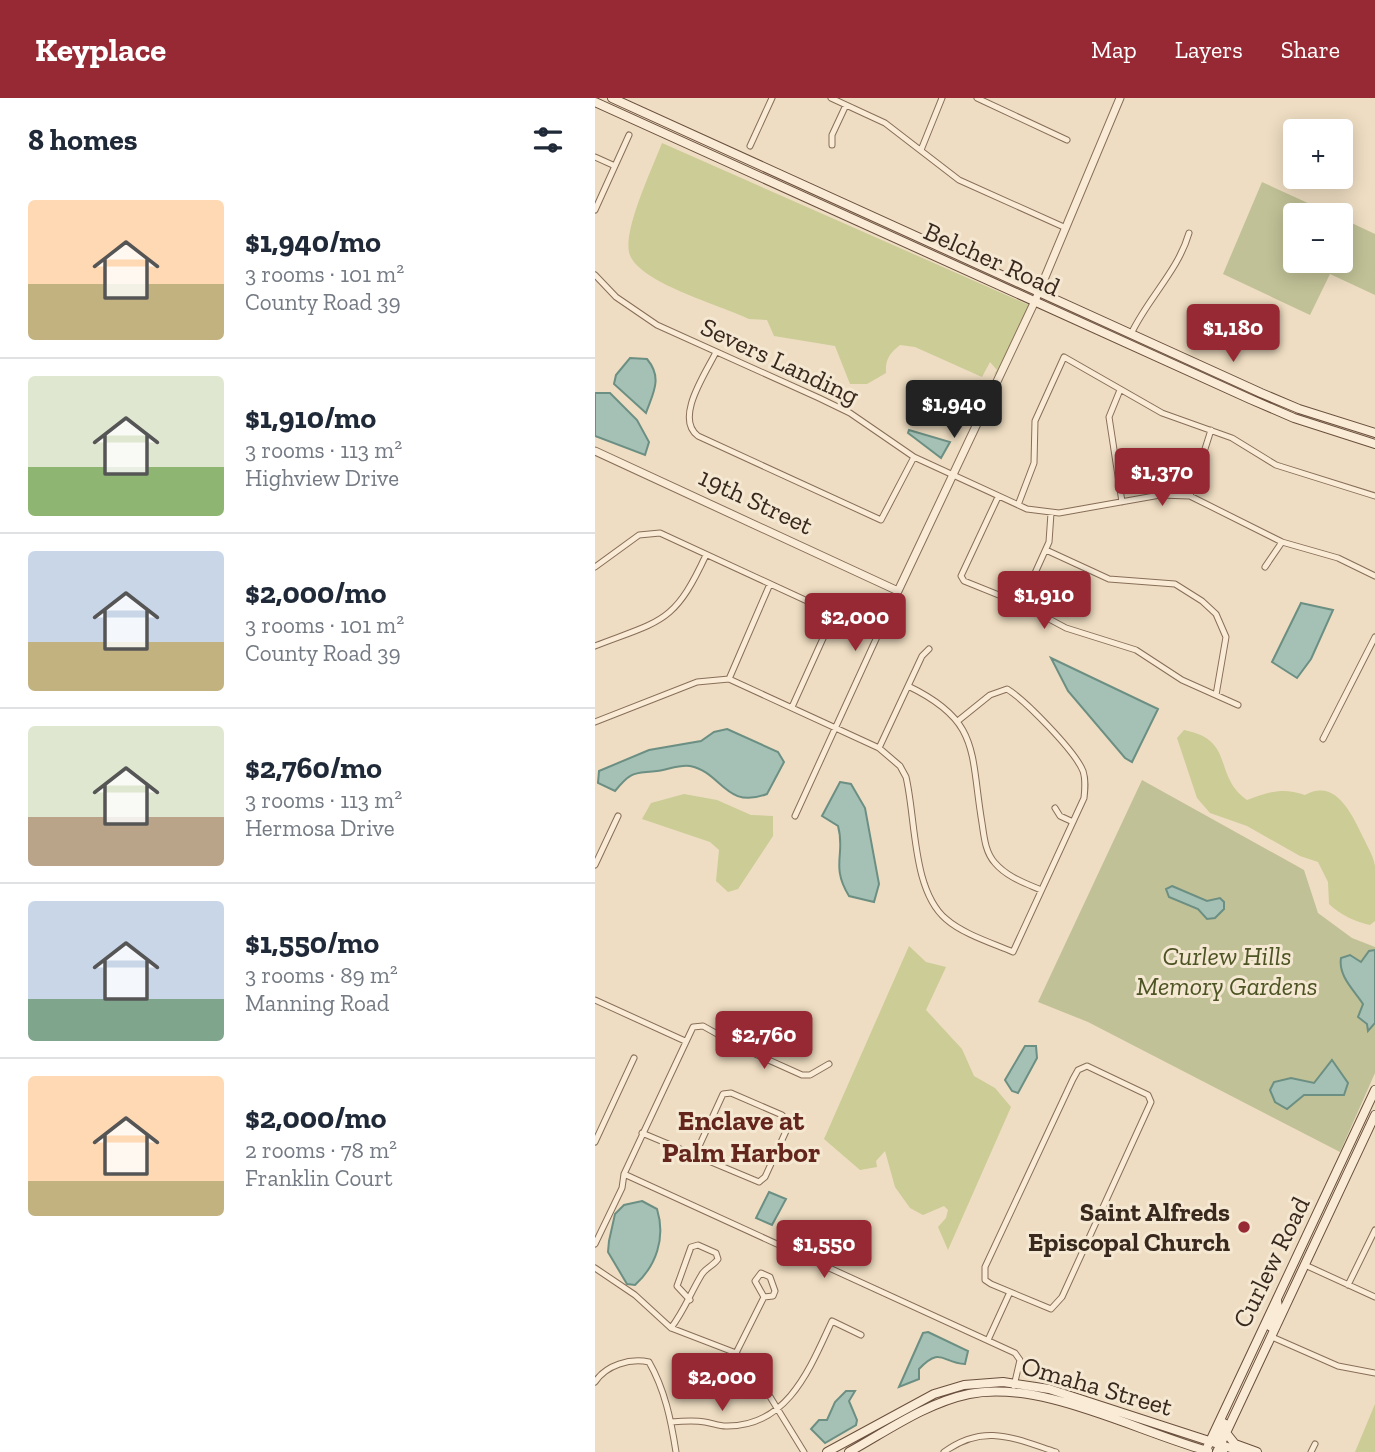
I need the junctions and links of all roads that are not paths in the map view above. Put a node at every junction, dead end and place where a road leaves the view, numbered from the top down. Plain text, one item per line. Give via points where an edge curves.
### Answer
1 (612, 98) edge
2 (772, 98) edge
3 (831, 98) edge
4 (942, 98) edge
5 (977, 98) edge
6 (1120, 98) edge
7 (595, 102) edge
8 (846, 105) junction
9 (629, 135) dead end
10 (1067, 140) dead end
11 (832, 145) dead end
12 (750, 146) dead end
13 (921, 150) junction
14 (595, 157) edge
15 (615, 166) junction
16 (595, 211) edge
17 (1066, 228) junction
18 (1189, 233) dead end
19 (595, 275) edge
20 (1039, 292) junction
21 (1035, 301) junction
22 (1131, 334) junction
23 (1127, 343) junction
24 (716, 352) junction
25 (1120, 390) junction
26 (1211, 429) junction
27 (1375, 433) edge
28 (1375, 444) edge
29 (595, 451) edge
30 (914, 457) junction
31 (953, 475) junction
32 (1190, 496) junction
33 (1375, 496) edge
34 (998, 497) junction
35 (1122, 502) junction
36 (1018, 505) junction
37 (1051, 513) junction
38 (1282, 542) junction
39 (1046, 550) junction
40 (706, 555) junction
41 (1265, 567) dead end
42 (595, 568) edge
43 (1375, 576) edge
44 (770, 584) junction
45 (898, 591) junction
46 (1021, 604) junction
47 (1375, 637) edge
48 (595, 646) edge
49 (929, 649) dead end
50 (729, 679) junction
51 (908, 686) junction
52 (1216, 695) junction
53 (1238, 705) dead end
54 (792, 707) junction
55 (959, 720) junction
56 (595, 722) edge
57 (837, 726) junction
58 (1323, 739) dead end
59 (879, 748) junction
60 (1055, 808) dead end
61 (618, 816) dead end
62 (795, 816) dead end
63 (1073, 822) junction
64 (595, 865) edge
65 (1041, 890) junction
66 (595, 1000) edge
67 (685, 1041) junction
68 (635, 1058) dead end
69 (829, 1064) dead end
70 (1375, 1090) edge
71 (1375, 1115) edge
72 (642, 1133) junction
73 (595, 1142) edge
74 (695, 1155) junction
75 (624, 1174) junction
76 (1321, 1205) junction
77 (1375, 1230) edge
78 (595, 1244) edge
79 (1305, 1265) junction
80 (595, 1268) edge
81 (1348, 1285) junction
82 (1010, 1292) junction
83 (764, 1297) junction
84 (1375, 1297) edge
85 (1277, 1299) junction
86 (690, 1300) junction
87 (670, 1328) junction
88 (861, 1335) dead end
89 (1272, 1337) junction
90 (988, 1340) junction
91 (736, 1353) junction
92 (1265, 1353) junction
93 (1249, 1356) junction
94 (1375, 1373) edge
95 (595, 1382) edge
96 (1014, 1382) junction
97 (1012, 1392) junction
98 (777, 1410) junction
99 (671, 1422) junction
100 (1227, 1434) junction
101 (1200, 1437) junction
102 (1315, 1444) dead end
103 (1213, 1449) edge
104 (676, 1452) edge
105 (803, 1452) edge
106 (827, 1452) edge
107 (849, 1452) edge
108 (944, 1452) edge
109 (1056, 1452) edge
110 (1233, 1452) edge
111 (1243, 1452) edge
112 (1257, 1452) edge
113 (1311, 1452) edge

1 - 20 main road, Belcher Road
2 - 12 street
3 - 8 street
4 - 13 street
5 - 10 street
6 - 17 street
7 - 21 main road, Belcher Road
8 - 11 street
8 - 13 street via 885,123
9 - 15 street
13 - 17 street via 959,180
14 - 15 street
15 - 16 street
17 - 20 street
18 - 22 street via 1177,265 1149,300
19 - 24 street, Severs Landing via 644,317
20 - 21 street
20 - 22 main road, Belcher Road
21 - 23 main road, Belcher Road
21 - 31 street
22 - 23 street
22 - 27 main road, Belcher Road via 1299,409
23 - 28 main road, Belcher Road via 1294,418
24 - 30 street, Severs Landing via 851,413
24 - 30 street via 689,410 689,422 698,436 881,520
25 - 26 street via 1162,413
25 - 35 street via 1109,417
25 - 36 street via 1064,358 1035,421 1034,463
26 - 32 street
26 - 33 street via 1288,470
29 - 45 street, 19th Street
30 - 31 street, Severs Landing
31 - 34 street, Severs Landing
31 - 45 street
32 - 35 street via 1170,494
32 - 38 street
34 - 36 street, Severs Landing
34 - 46 street via 961,576
35 - 37 street
36 - 37 street, Severs Landing
37 - 39 street via 1052,532
38 - 41 street
38 - 43 street via 1338,558
39 - 46 street
39 - 52 street via 1108,579 1175,584 1202,601 1216,614 1226,637
40 - 42 street via 648,532
40 - 44 street
40 - 48 street via 689,592 673,611
44 - 50 street
44 - 54 street via 818,606 826,618 825,634
45 - 57 street
46 - 52 street via 1066,628 1136,650 1182,680
47 - 58 street
49 - 51 street
50 - 54 street
50 - 56 street via 697,682
51 - 55 street via 934,699
51 - 59 street
52 - 53 street
54 - 57 street
55 - 63 street via 998,692 1007,689 1020,697 1083,770 1084,798
55 - 65 street via 971,750 989,854 1004,872
57 - 59 street
57 - 62 street
59 - 65 street via 901,766 906,777 923,879 932,905 950,923 1013,952
60 - 63 street
61 - 64 street
63 - 65 street
66 - 67 street
67 - 69 street via 693,1027 703,1026 802,1075
67 - 72 street
68 - 73 street
70 - 76 main road, Curlew Road
71 - 79 main road, Curlew Road
72 - 74 street
72 - 75 street
74 - 74 street via 759,1182 787,1121 731,1093 723,1094
75 - 78 street via 622,1188
75 - 90 street
76 - 79 main road
76 - 85 main road, Curlew Road
77 - 81 street
79 - 81 street
79 - 89 main road, Curlew Road
80 - 87 street via 635,1295
81 - 84 street
82 - 82 street via 985,1280 985,1266 1078,1070 1087,1066 1148,1095 1148,1112 1056,1306 1042,1307
82 - 90 street
83 - 83 street via 755,1281 761,1273 770,1277 775,1291
83 - 91 street
85 - 92 main road via 1278,1309 1263,1345
85 - 93 main road, Curlew Road
86 - 86 street via 703,1272 718,1258 698,1245 691,1247 677,1286
86 - 87 street
87 - 91 street
88 - 98 street via 832,1321 804,1380
89 - 92 main road, Curlew Road
89 - 94 street via 1338,1366
90 - 96 street via 1020,1360
91 - 98 street
92 - 100 main road, Curlew Road
93 - 101 main road via 1236,1372 1208,1431
93 - 103 main road, Curlew Road
95 - 99 street via 609,1368 649,1362 659,1378
96 - 97 street
96 - 101 main road, Omaha Street
96 - 106 main road, Omaha Street via 964,1385 935,1394
97 - 103 main road, Omaha Street
97 - 107 main road, Omaha Street via 971,1393 938,1403
98 - 99 street via 745,1424 724,1427
98 - 105 street
99 - 104 street
100 - 103 main road, Curlew Road
100 - 112 main road via 1235,1444
101 - 103 main road, Omaha Street
102 - 113 street
103 - 110 main road
103 - 111 main road, Omaha Street
108 - 109 street via 955,1444 991,1434

